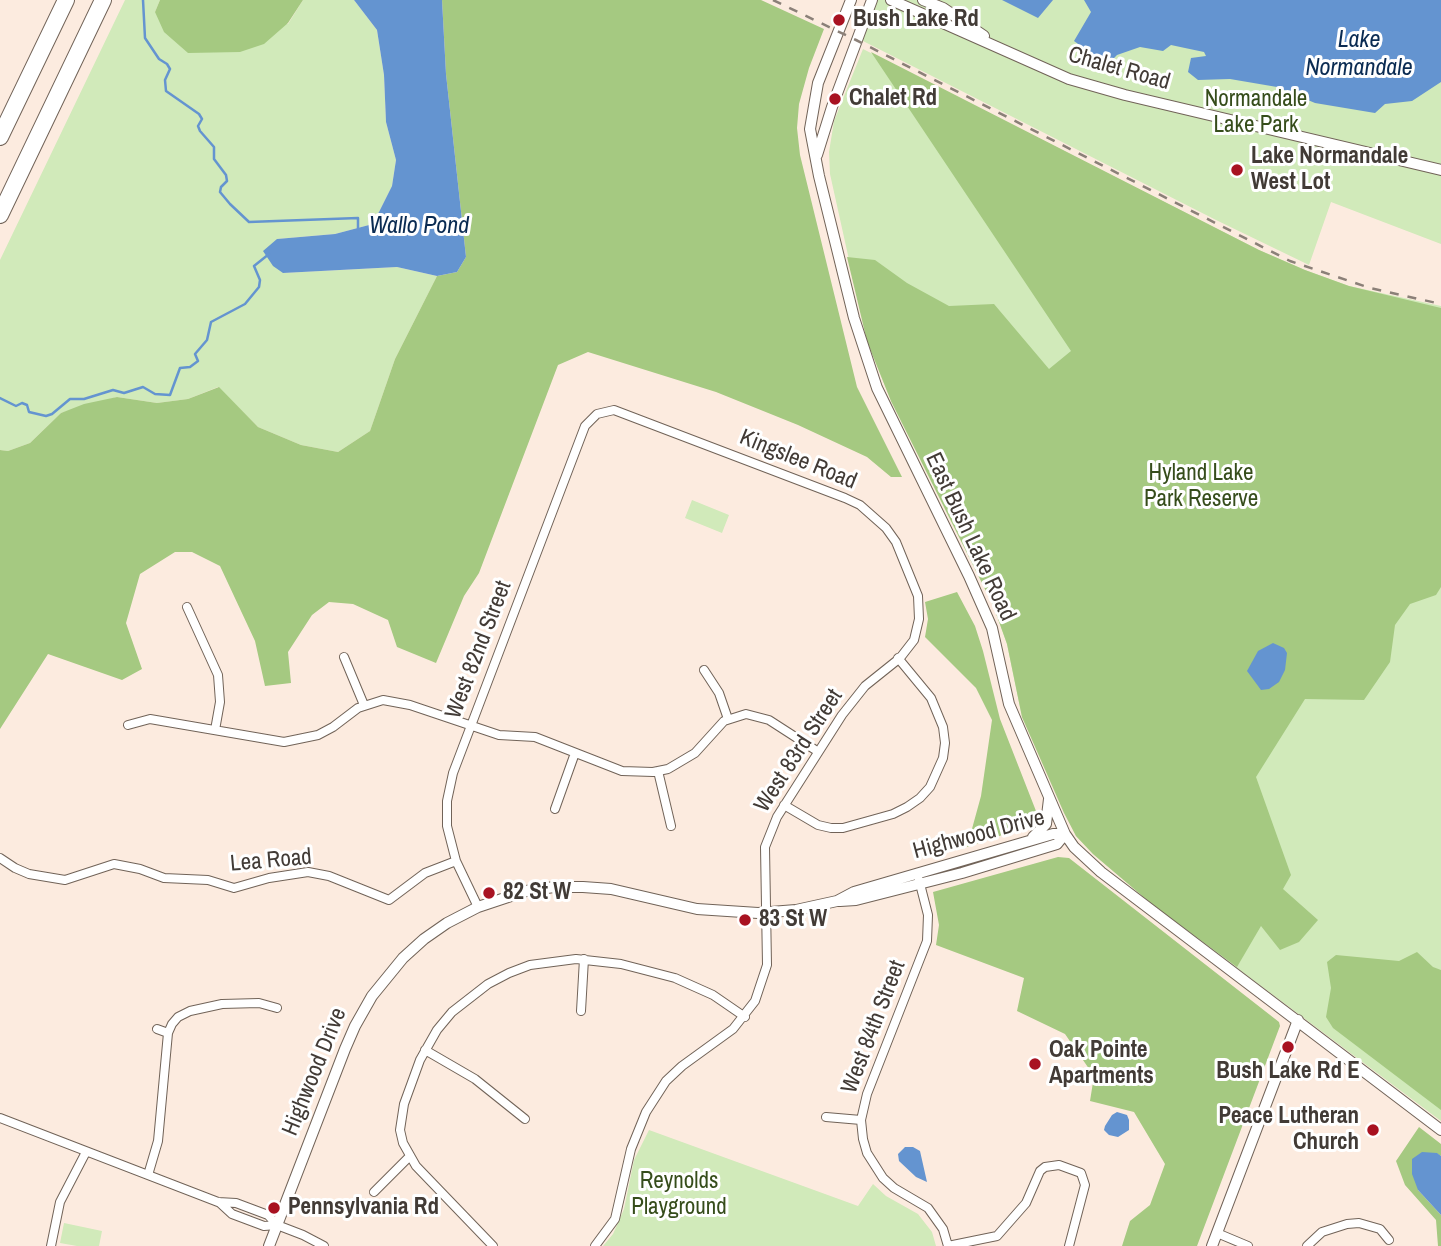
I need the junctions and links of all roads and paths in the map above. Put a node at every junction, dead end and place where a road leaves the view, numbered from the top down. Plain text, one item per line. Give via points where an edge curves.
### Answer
1 (66, 0) edge
2 (105, 0) edge
3 (841, 0) edge
4 (851, 0) edge
5 (872, 0) edge
6 (891, 0) edge
7 (923, 0) edge
8 (843, 20) junction
9 (995, 44) junction
10 (0, 137) edge
11 (817, 158) junction
12 (1441, 170) edge
13 (0, 215) edge
14 (597, 414) joint
15 (187, 607) dead end
16 (919, 619) joint
17 (344, 657) dead end
18 (898, 658) junction
19 (704, 670) dead end
20 (364, 705) junction
21 (729, 719) junction
22 (128, 725) dead end
23 (471, 725) junction
24 (215, 730) junction
25 (817, 751) junction
26 (575, 753) junction
27 (658, 771) junction
28 (1049, 796) junction
29 (784, 805) junction
30 (555, 809) dead end
31 (671, 825) dead end
32 (1065, 834) junction
33 (1027, 842) junction
34 (0, 858) edge
35 (456, 861) junction
36 (919, 879) junction
37 (478, 907) junction
38 (766, 912) junction
39 (584, 959) junction
40 (277, 1008) dead end
41 (581, 1012) dead end
42 (745, 1017) junction
43 (1298, 1020) junction
44 (157, 1029) dead end
45 (167, 1033) junction
46 (425, 1050) junction
47 (827, 1117) dead end
48 (0, 1118) edge
49 (525, 1119) dead end
50 (862, 1120) junction
51 (1441, 1130) edge
52 (86, 1152) junction
53 (409, 1157) junction
54 (148, 1175) junction
55 (374, 1192) dead end
56 (277, 1225) junction
57 (1217, 1233) junction
58 (1389, 1240) dead end
59 (51, 1246) edge
60 (269, 1246) edge
61 (324, 1246) edge
62 (493, 1246) edge
63 (594, 1246) edge
64 (948, 1246) edge
65 (1069, 1246) edge
66 (1212, 1246) edge
67 (1248, 1246) edge
68 (1307, 1246) edge

1 - 10 highway
2 - 13 highway
3 - 8 street
4 - 8 street, East Bush Lake Road
5 - 11 street, East Bush Lake Road
6 - 9 street, Chalet Road
7 - 9 street, Chalet Road via 943,8
8 - 11 street, East Bush Lake Road via 813,101 810,129
9 - 12 street, Chalet Road via 1085,84
11 - 28 street, East Bush Lake Road via 863,351 992,628 1009,704
14 - 16 street, Kingslee Road via 614,410 860,505 896,542 918,596
14 - 23 street, West 82nd Street via 585,426
15 - 24 street via 218,676
16 - 18 street, West 83rd Street via 914,640
17 - 20 street
18 - 25 street, West 83rd Street via 865,686
18 - 29 street via 931,698 943,727 943,758 930,787 907,807 843,828 818,825
19 - 21 street
20 - 23 street via 397,701
20 - 24 street via 334,727 302,740 267,740
21 - 25 street via 746,714 769,720
21 - 27 street via 682,762
22 - 24 street via 150,719
23 - 26 street via 499,735 535,737
23 - 35 street, West 82nd Street via 447,801 447,826
25 - 29 street, West 83rd Street
26 - 27 street via 622,771
26 - 30 street
27 - 31 street
28 - 32 street, East Bush Lake Road
28 - 33 street via 1046,824
29 - 38 street, West 83rd Street via 765,847
32 - 33 street, Highwood Drive
32 - 36 street, Highwood Drive via 1057,844
32 - 43 street, East Bush Lake Road via 1101,872
33 - 36 street, Highwood Drive
34 - 35 street, Lea Road via 29,874 65,880 114,864 164,878 208,880 234,888 308,872 389,900 425,873
35 - 37 street, West 82nd Street
36 - 38 street, Highwood Drive via 856,900
36 - 50 street, West 84th Street via 928,915 927,941 867,1094
37 - 38 street, Highwood Drive via 526,891 583,887 697,909
37 - 56 street, Highwood Drive via 424,939 372,996 345,1049
38 - 42 street, West 83rd Street via 767,965
39 - 41 street
39 - 42 street via 675,978 713,995
39 - 46 street via 530,965 488,984 452,1012
40 - 45 street via 240,1002 207,1006 178,1017
42 - 63 street, West 83rd Street via 682,1066 646,1112 631,1149 615,1219
43 - 51 street, East Bush Lake Road
43 - 57 street
44 - 45 street
45 - 54 street via 158,1141
46 - 49 street via 475,1079
46 - 53 street via 400,1117
47 - 50 street
48 - 52 street
50 - 64 street, West 84th Street via 863,1139 874,1166 894,1188 928,1208
52 - 54 street
52 - 59 street via 60,1202
53 - 55 street
53 - 62 street
54 - 56 street via 268,1215
56 - 60 street, Highwood Drive
56 - 61 street
57 - 66 street
57 - 67 street
58 - 68 street via 1380,1229 1359,1223 1322,1232
64 - 65 street via 997,1236 1026,1203 1040,1171 1059,1165 1081,1173 1085,1185

